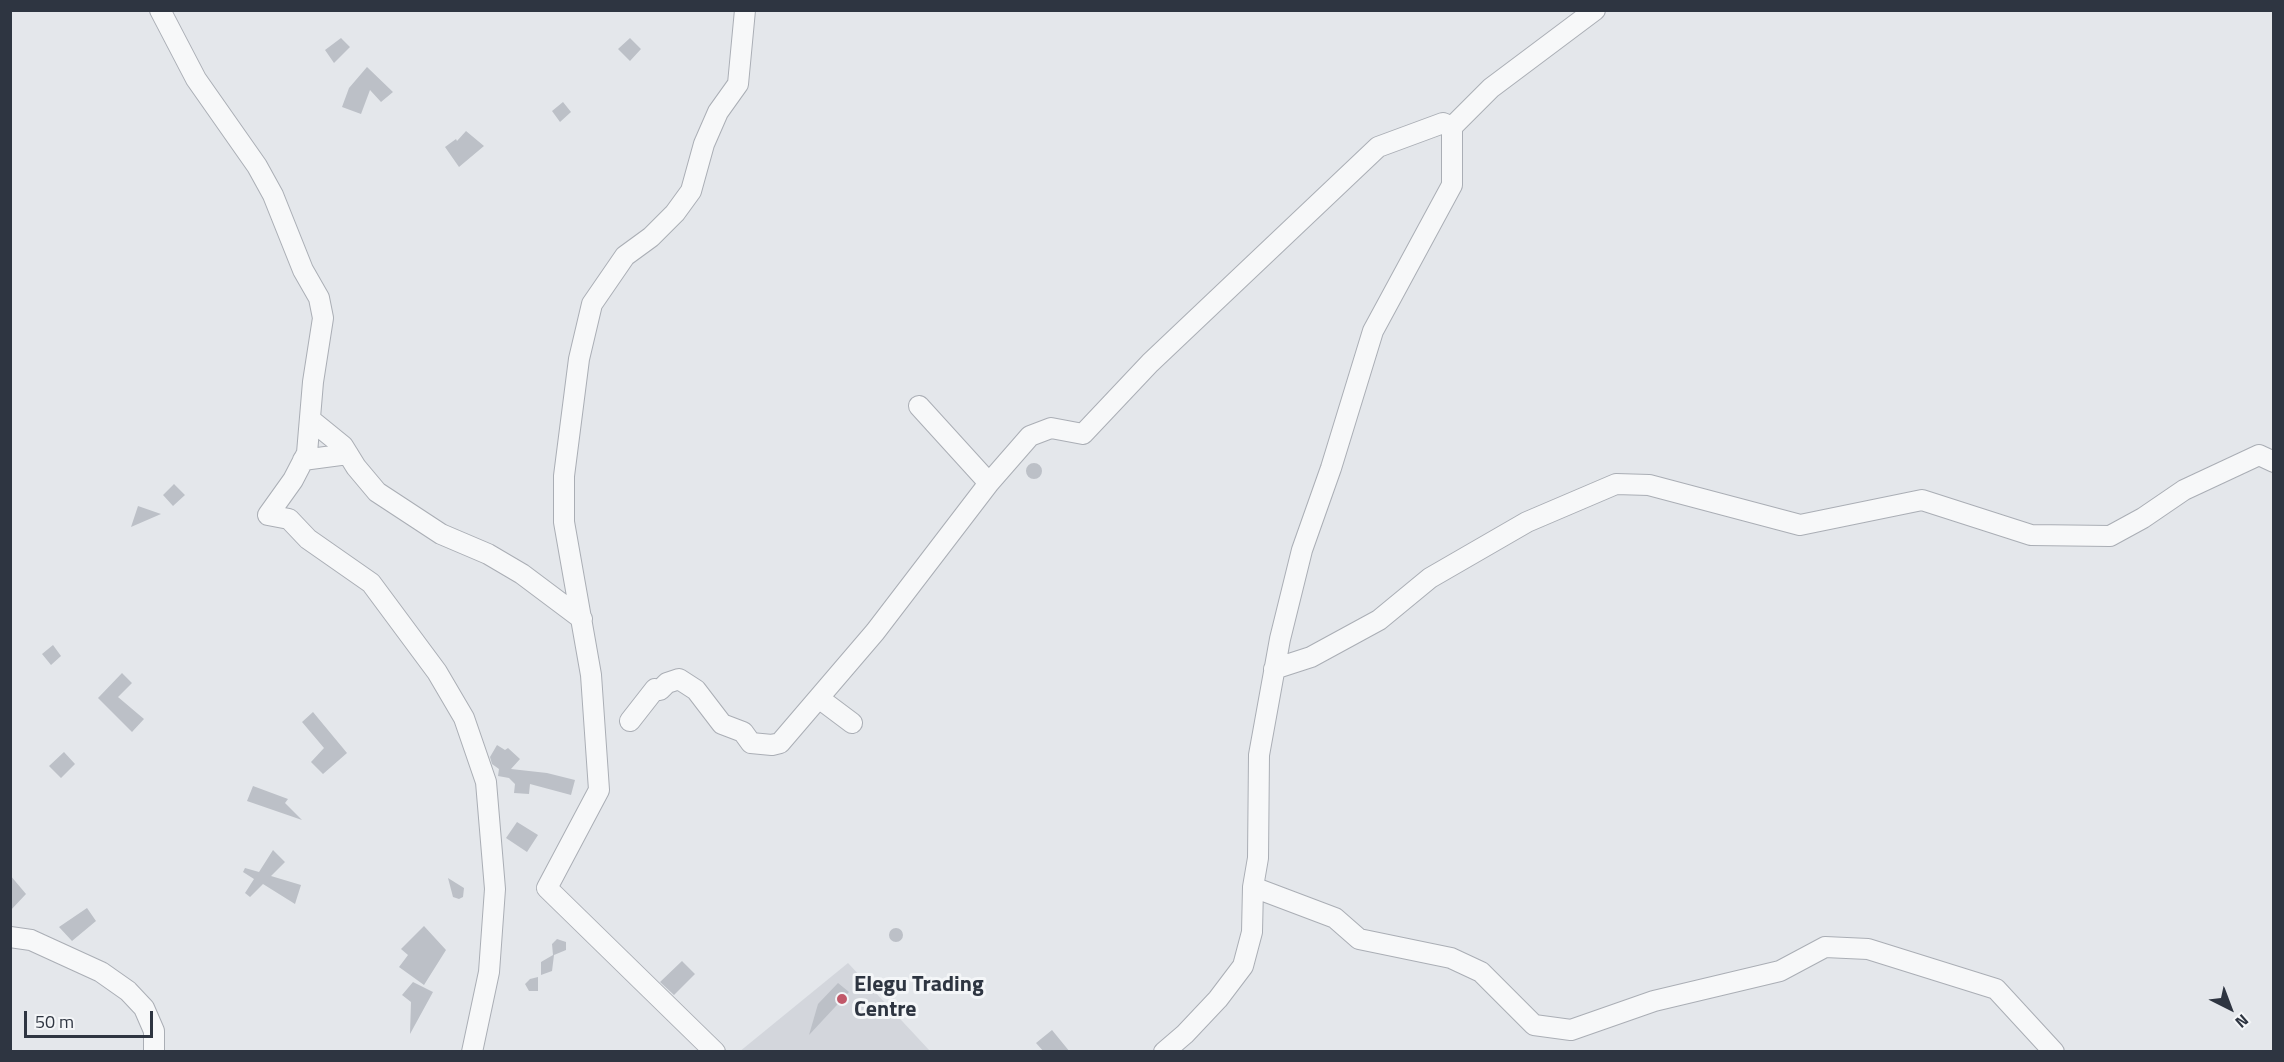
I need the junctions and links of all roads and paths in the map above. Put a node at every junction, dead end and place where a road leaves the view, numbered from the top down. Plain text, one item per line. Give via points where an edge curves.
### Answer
1 (160, 10) edge
2 (745, 10) edge
3 (1595, 10) edge
4 (1452, 127) junction
5 (919, 406) dead end
6 (311, 420) junction
7 (348, 454) junction
8 (303, 460) junction
9 (2274, 462) edge
10 (990, 483) junction
11 (582, 619) junction
12 (1274, 669) junction
13 (820, 699) junction
14 (630, 721) dead end
15 (852, 723) dead end
16 (1253, 887) junction
17 (10, 937) edge
18 (154, 1052) edge
19 (472, 1052) edge
20 (715, 1052) edge
21 (1164, 1052) edge
22 (2054, 1052) edge

1 - 6 street via 195,79 257,166 319,297 323,318
2 - 11 street via 738,84 718,112 691,191 651,237 625,256 592,304 579,359 564,476 564,522
3 - 4 street via 1491,88
4 - 10 street via 1443,123 1378,147 1150,363 1083,434 1051,428 1030,436
4 - 12 street via 1452,185 1373,332 1302,550
5 - 10 street
6 - 7 street
6 - 8 street
7 - 8 street
7 - 11 street via 377,492 404,512 522,574
8 - 19 street via 268,515 289,519 308,539 371,583 443,681 464,718 486,783 495,889 489,972
9 - 12 street via 2259,455 2184,490 2110,536 2031,535 1922,500 1800,525 1649,485 1616,484 1527,522 1430,578 1379,620 1311,657
10 - 13 street
11 - 20 street via 591,675 599,790 547,888
12 - 16 street via 1259,755 1258,858
13 - 14 street via 780,743 771,745 751,743 743,732 722,724 696,690 679,679 655,689
13 - 15 street
16 - 21 street via 1252,932 1243,966 1218,999
16 - 22 street via 1335,918 1359,939 1451,958 1481,972 1534,1025 1571,1030 1654,1001 1780,971 1825,948 1868,949 1996,989
17 - 18 street via 31,940 101,972 128,991 144,1008 154,1030

